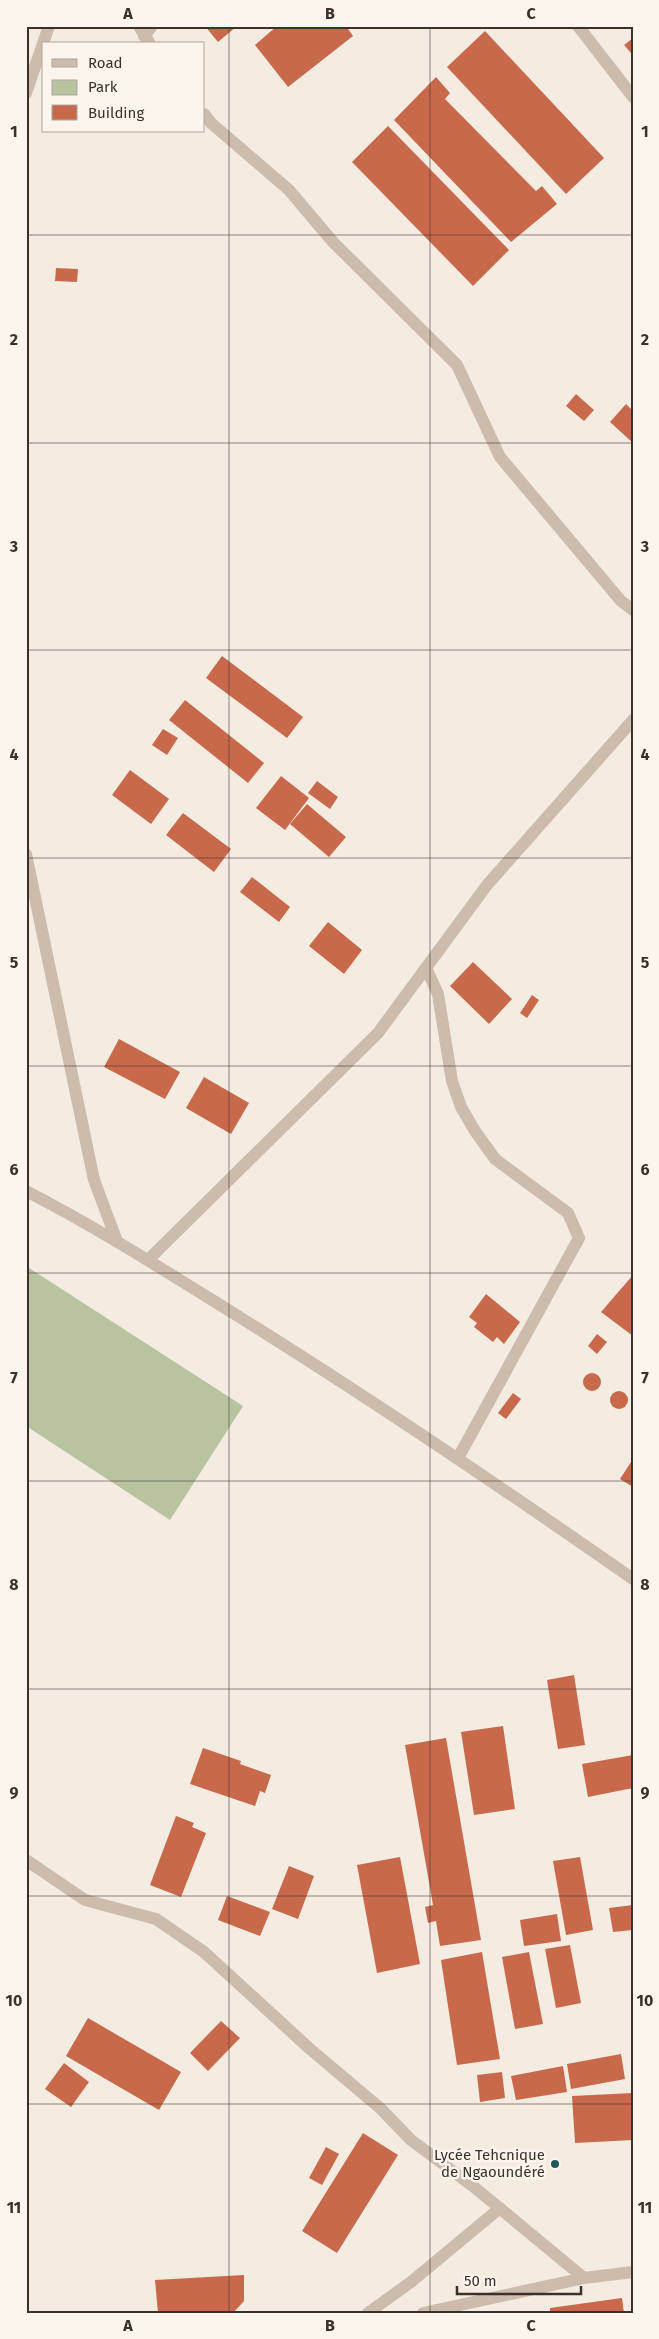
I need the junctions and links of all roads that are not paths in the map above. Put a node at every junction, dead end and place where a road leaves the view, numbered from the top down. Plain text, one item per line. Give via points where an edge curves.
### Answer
1 (49, 26) edge
2 (578, 26) edge
3 (44, 42) edge
4 (42, 46) edge
5 (26, 93) edge
6 (633, 97) edge
7 (205, 115) edge
8 (633, 610) edge
9 (633, 720) edge
10 (26, 854) edge
11 (426, 968) junction
12 (26, 1191) edge
13 (117, 1242) junction
14 (148, 1260) junction
15 (458, 1458) junction
16 (633, 1579) edge
17 (26, 1860) edge
18 (500, 2208) junction
19 (633, 2272) edge
20 (584, 2278) junction
21 (368, 2313) edge
22 (423, 2313) edge

1 - 3 street
2 - 6 street
4 - 5 street
7 - 8 street via 289,190 333,242 457,365 500,457 621,602
9 - 11 street via 487,885
10 - 13 street via 94,1180
11 - 14 street via 378,1033
11 - 15 street via 438,994 452,1081 475,1132 495,1159 568,1213 578,1238
12 - 13 street
13 - 14 street
14 - 15 street
15 - 16 street
17 - 18 street via 85,1900 156,1919 204,1952 380,2108 411,2140
18 - 20 street
18 - 21 street via 411,2282
19 - 20 street
20 - 22 street

